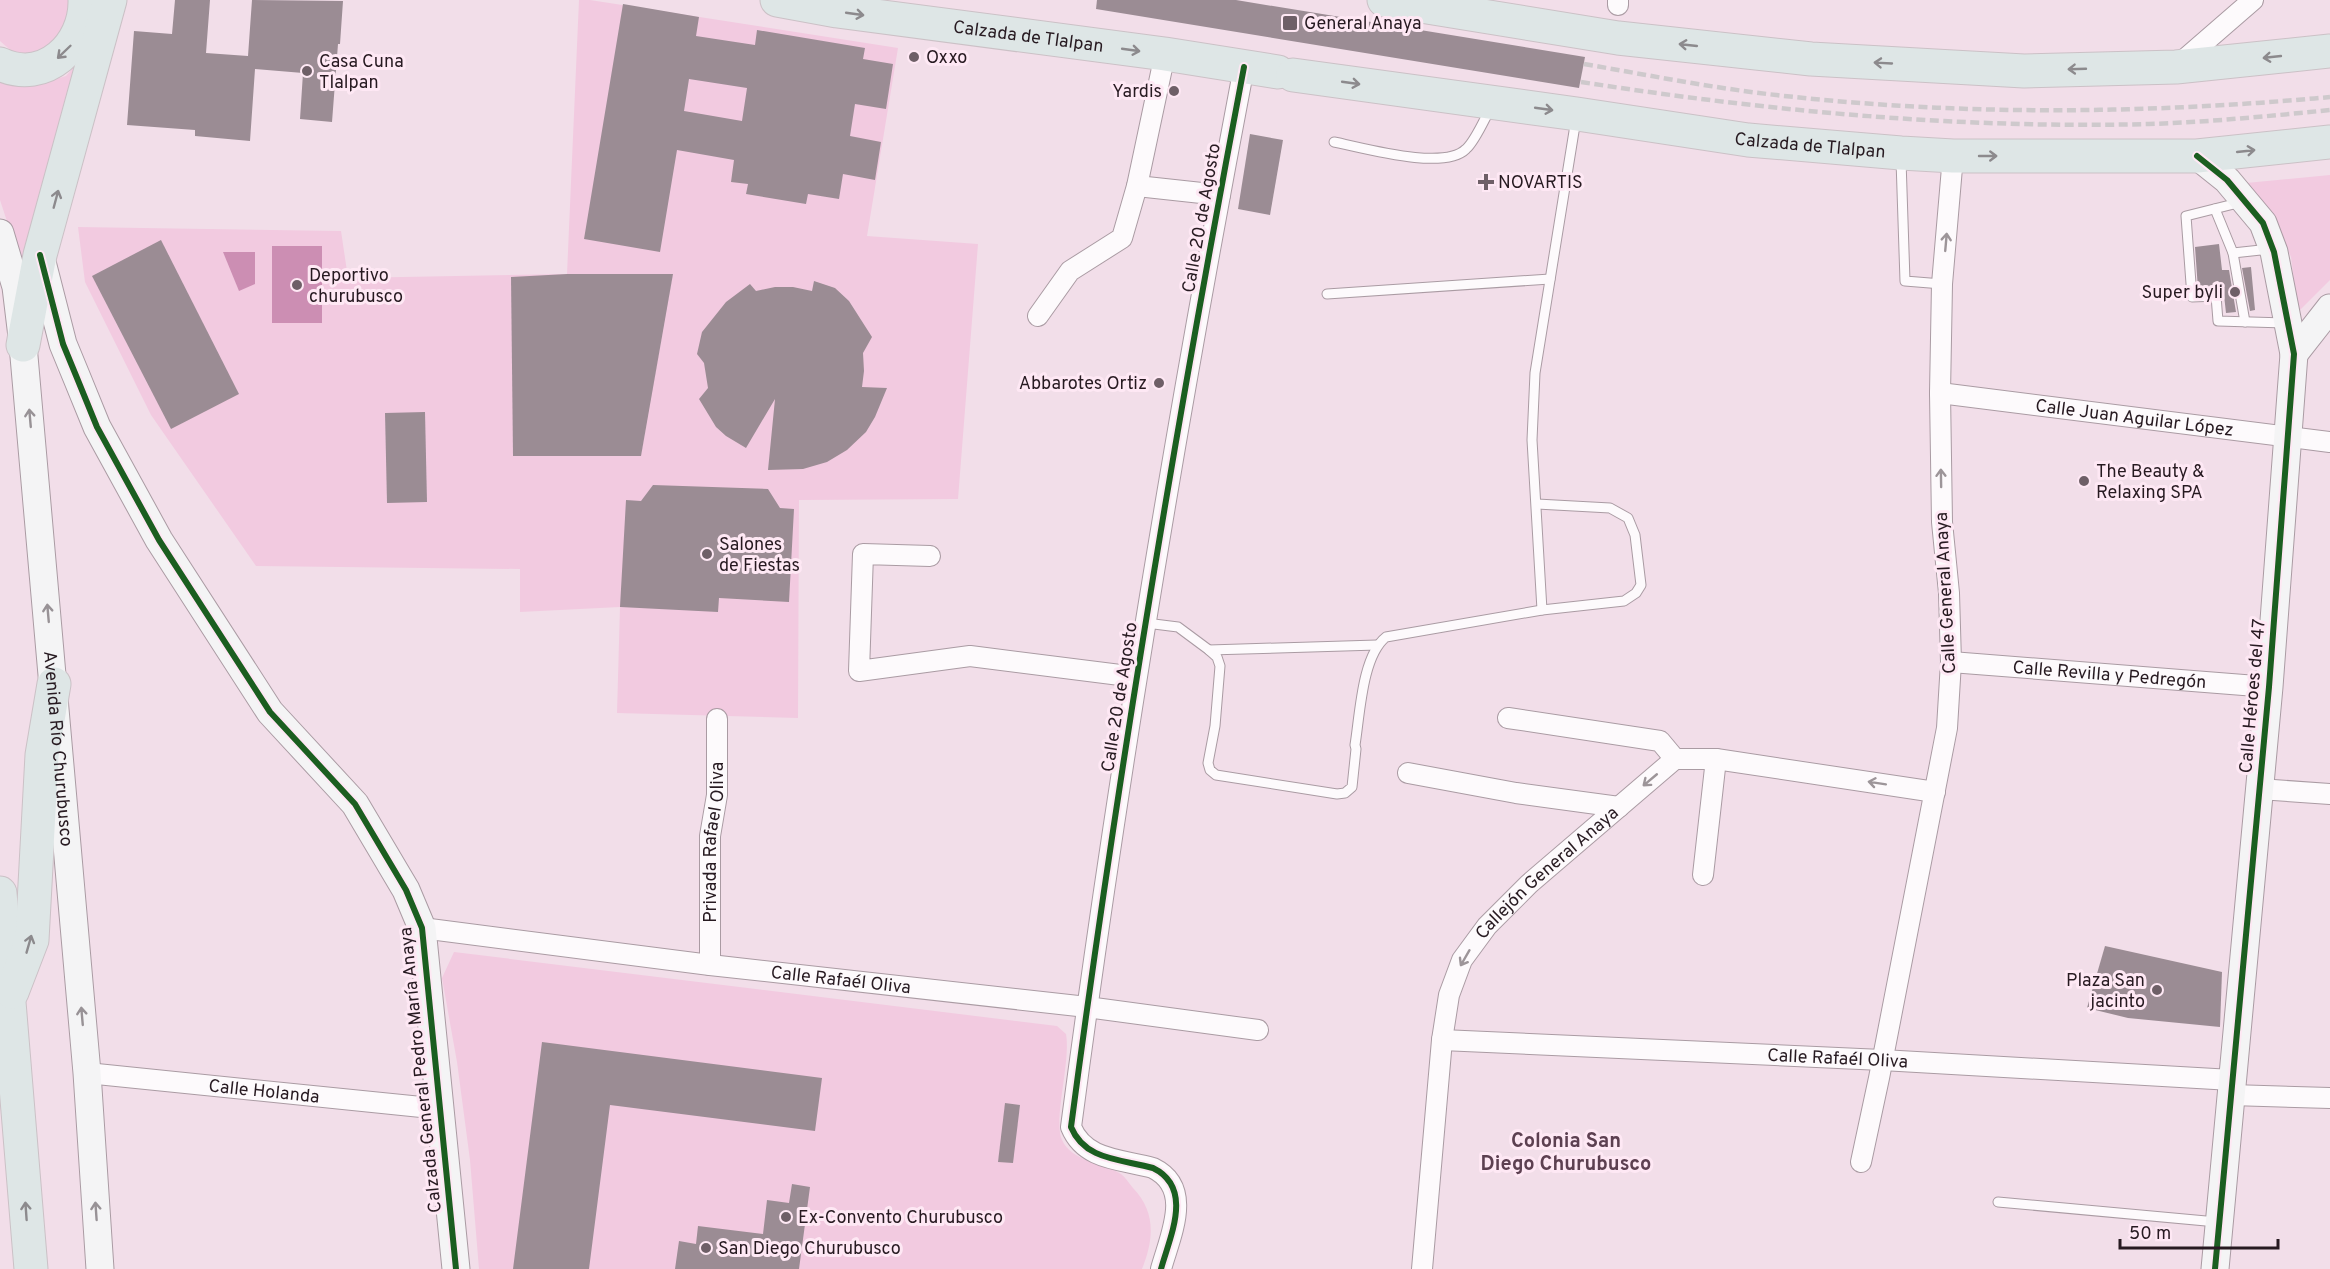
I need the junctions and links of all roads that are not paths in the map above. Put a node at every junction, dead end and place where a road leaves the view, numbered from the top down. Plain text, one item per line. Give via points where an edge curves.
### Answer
1 (85, 0) edge
2 (110, 0) edge
3 (777, 0) edge
4 (1384, 0) edge
5 (2253, 0) edge
6 (2330, 51) edge
7 (1165, 54) junction
8 (0, 64) edge
9 (1244, 67) junction
10 (2176, 67) junction
11 (1494, 102) junction
12 (1577, 114) junction
13 (1334, 142) dead end
14 (2330, 142) edge
15 (1901, 153) junction
16 (1953, 156) junction
17 (2197, 156) junction
18 (1137, 186) junction
19 (1220, 195) junction
20 (2245, 201) junction
21 (2215, 209) junction
22 (0, 233) edge
23 (2272, 249) junction
24 (2233, 253) junction
25 (40, 255) junction
26 (1551, 279) junction
27 (1942, 284) junction
28 (1327, 294) dead end
29 (2330, 308) edge
30 (1038, 316) dead end
31 (2245, 322) junction
32 (2289, 324) junction
33 (23, 345) junction
34 (2294, 354) junction
35 (1940, 393) junction
36 (2287, 437) junction
37 (2330, 442) edge
38 (1537, 504) junction
39 (930, 556) dead end
40 (1542, 610) junction
41 (1146, 623) junction
42 (1377, 645) junction
43 (1209, 650) junction
44 (1951, 663) junction
45 (1136, 677) junction
46 (54, 684) junction
47 (2269, 687) junction
48 (1508, 718) dead end
49 (717, 719) dead end
50 (1675, 759) junction
51 (1716, 759) junction
52 (1408, 773) dead end
53 (2259, 789) junction
54 (1935, 792) junction
55 (2330, 794) edge
56 (1619, 807) junction
57 (1703, 875) dead end
58 (0, 893) edge
59 (422, 928) junction
60 (710, 965) junction
61 (9, 999) junction
62 (1087, 1007) junction
63 (1258, 1030) dead end
64 (1442, 1040) junction
65 (1882, 1060) junction
66 (87, 1073) junction
67 (2232, 1087) junction
68 (2330, 1098) edge
69 (441, 1109) junction
70 (1861, 1162) dead end
71 (1998, 1202) dead end
72 (2219, 1222) junction
73 (31, 1269) edge
74 (100, 1269) edge
75 (456, 1269) edge
76 (1161, 1269) edge
77 (1422, 1269) edge
78 (2215, 1269) edge

1 -> 8 highway via 79,33 62,56 30,70
25 -> 2 highway
3 -> 7 highway, Calzada de Tlalpan
10 -> 4 highway via 2024,71 1811,59 1618,38
5 - 10 street
6 -> 10 highway
7 - 9 highway, Calzada de Tlalpan
7 - 18 street
9 -> 11 highway, Calzada de Tlalpan
9 - 19 street, Calle 20 de Agosto
11 -> 12 highway, Calzada de Tlalpan
11 - 13 lane via 1466,149 1450,158 1432,160
12 - 15 highway, Calzada de Tlalpan via 1748,140
12 - 26 lane
17 -> 14 highway, Calzada de Tlalpan
15 - 16 highway, Calzada de Tlalpan
15 - 27 lane via 1905,281
16 -> 17 highway, Calzada de Tlalpan
27 -> 16 street, Calle General Anaya
17 - 20 street, Calle Héroes del 47 via 2227,180
18 - 19 street
18 - 30 street via 1122,238 1070,271
19 - 41 street, Calle 20 de Agosto
20 - 21 lane
20 - 23 street, Calle Héroes del 47 via 2263,223
21 - 24 lane
21 - 31 lane via 2186,216 2192,297 2216,296 2218,321
22 - 33 street, Avenida Río Churubusco via 16,287
23 - 24 lane
23 - 32 street, Calle Héroes del 47
24 - 31 lane
25 - 33 highway
25 - 59 street, Calzada General Pedro María Anaya via 63,344 97,427 159,540 270,712 355,804 406,890
26 - 28 lane
26 - 38 lane via 1535,373 1532,440
27 - 35 street, Calle General Anaya
29 - 34 street
31 - 32 lane
32 - 34 street, Calle Héroes del 47
46 -> 33 street, Avenida Río Churubusco
34 - 36 street, Calle Héroes del 47
35 - 36 street, Calle Juan Aguilar López
44 -> 35 street, Calle General Anaya via 1942,522
36 - 37 street, Calle Juan Aguilar López
36 - 47 street, Calle Héroes del 47
38 - 40 lane
38 - 40 lane via 1610,508 1628,518 1635,535 1641,585 1624,601
39 - 45 street via 863,554 859,671 970,656
40 - 42 lane via 1386,637
41 - 43 lane via 1178,627
41 - 45 street, Calle 20 de Agosto
42 - 43 lane
42 - 43 lane via 1369,664 1352,788 1337,794 1216,775 1210,770 1208,754 1215,726 1220,666
44 - 47 street, Calle Revilla y Pedregón
44 - 54 street, Calle General Anaya via 1947,728
45 - 62 street, Calle 20 de Agosto
61 -> 46 highway via 32,940 42,755
66 -> 46 street, Avenida Río Churubusco
47 - 53 street, Calle Héroes del 47
48 - 50 street via 1660,741
49 - 60 street, Privada Rafael Oliva via 717,795 710,836
50 - 51 street
50 -> 56 street, Callejón General Anaya
54 -> 51 street
51 - 57 street
52 - 56 street
53 - 55 street
53 - 67 street, Calle Héroes del 47
54 - 65 street, Calle General Anaya
56 -> 64 street, Callejón General Anaya via 1529,884 1487,926 1462,960 1449,995
58 - 61 highway
59 - 60 street, Calle Rafaél Oliva
59 - 69 street, Calzada General Pedro María Anaya
60 - 62 street, Calle Rafaél Oliva
73 -> 61 highway
62 - 63 street, Calle Rafaél Oliva
62 - 76 street, Calle 20 de Agosto via 1071,1127 1087,1150 1153,1168 1169,1180 1178,1209
64 - 65 street, Calle Rafaél Oliva
64 - 77 street, Callejón General Anaya
65 - 67 street, Calle Rafaél Oliva
65 - 70 street, Calle General Anaya
66 - 69 street, Calle Holanda
74 -> 66 street, Avenida Río Churubusco
67 - 68 street, Calle Rafaél Oliva
67 - 72 street, Calle Héroes del 47
69 - 75 street, Calzada General Pedro María Anaya
71 - 72 lane
72 - 78 street, Calle Héroes del 47

